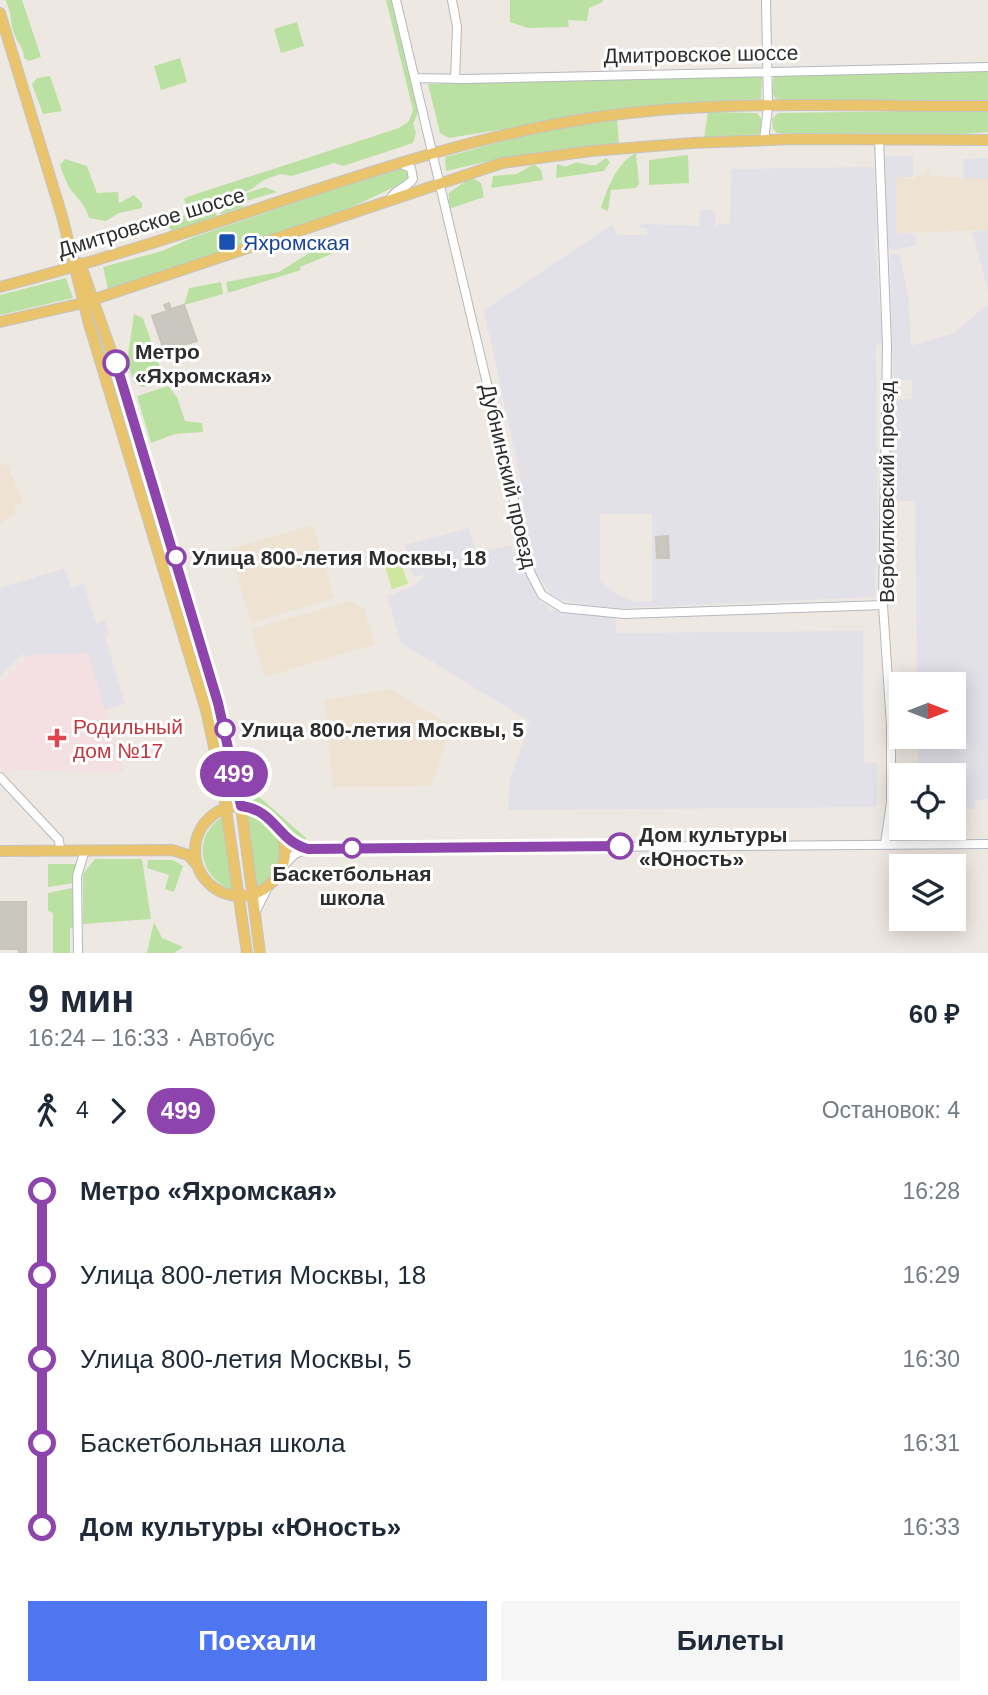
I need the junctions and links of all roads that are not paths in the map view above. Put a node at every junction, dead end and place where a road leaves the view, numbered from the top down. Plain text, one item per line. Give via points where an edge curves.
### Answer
1 (396, 0) edge
2 (452, 0) edge
3 (766, 0) edge
4 (0, 13) edge
5 (988, 67) edge
6 (767, 72) junction
7 (415, 78) junction
8 (455, 79) junction
9 (988, 106) edge
10 (768, 107) junction
11 (879, 139) junction
12 (764, 140) junction
13 (988, 140) edge
14 (433, 152) junction
15 (398, 163) junction
16 (437, 183) junction
17 (390, 199) junction
18 (78, 267) junction
19 (0, 287) edge
20 (94, 299) junction
21 (83, 303) junction
22 (0, 322) edge
23 (141, 443) junction
24 (127, 447) junction
25 (149, 468) junction
26 (135, 473) junction
27 (883, 606) junction
28 (0, 777) edge
29 (241, 806) junction
30 (226, 809) junction
31 (281, 831) junction
32 (199, 833) junction
33 (988, 844) edge
34 (885, 845) junction
35 (308, 849) junction
36 (60, 850) junction
37 (85, 850) junction
38 (172, 850) junction
39 (0, 851) edge
40 (282, 867) junction
41 (199, 868) junction
42 (268, 887) junction
43 (253, 895) junction
44 (240, 897) junction
45 (255, 913) junction
46 (78, 953) edge
47 (247, 953) edge
48 (260, 953) edge

1 - 7 street
2 - 8 street via 457,27
3 - 6 street
4 - 18 main road
5 - 6 street, Дмитровское шоссе
6 - 8 street, Дмитровское шоссе
6 - 10 street
7 - 8 street, Дмитровское шоссе
7 - 14 street
9 - 10 main road, Дмитровское шоссе
10 - 12 street
10 - 14 main road, Дмитровское шоссе via 672,109 589,118
11 - 12 main road
11 - 13 main road
11 - 27 street, Вербилковский проезд via 887,345
12 - 16 main road via 546,156 482,167
14 - 15 main road, Дмитровское шоссе
14 - 16 street
15 - 17 street via 408,165 413,179
15 - 18 main road, Дмитровское шоссе
16 - 17 main road
16 - 27 street, Дубнинский проезд via 494,411 522,547 547,600 575,611 624,614
17 - 20 main road
18 - 19 main road, Дмитровское шоссе
18 - 20 main road
18 - 21 main road
20 - 21 main road
20 - 23 main road
21 - 22 main road
21 - 24 main road
23 - 24 street via 136,451
23 - 25 main road
24 - 26 main road
25 - 26 street via 140,465
25 - 29 main road via 225,729
26 - 30 main road via 206,710
27 - 34 street, Вербилковский проезд via 891,734 891,802
28 - 36 street via 59,840
29 - 30 main road
29 - 31 main road via 264,813
29 - 43 main road
30 - 32 main road via 212,816
30 - 44 main road
31 - 35 street via 293,845
31 - 40 main road
32 - 38 main road via 191,844
32 - 41 main road via 195,854
33 - 34 street
34 - 35 street
35 - 40 street
36 - 37 main road
36 - 39 main road
37 - 38 main road
37 - 46 street via 77,876
38 - 41 main road via 188,855
40 - 42 main road
41 - 44 main road via 216,890
42 - 43 main road
42 - 45 street
43 - 44 main road
43 - 45 main road
44 - 47 main road
45 - 48 main road

